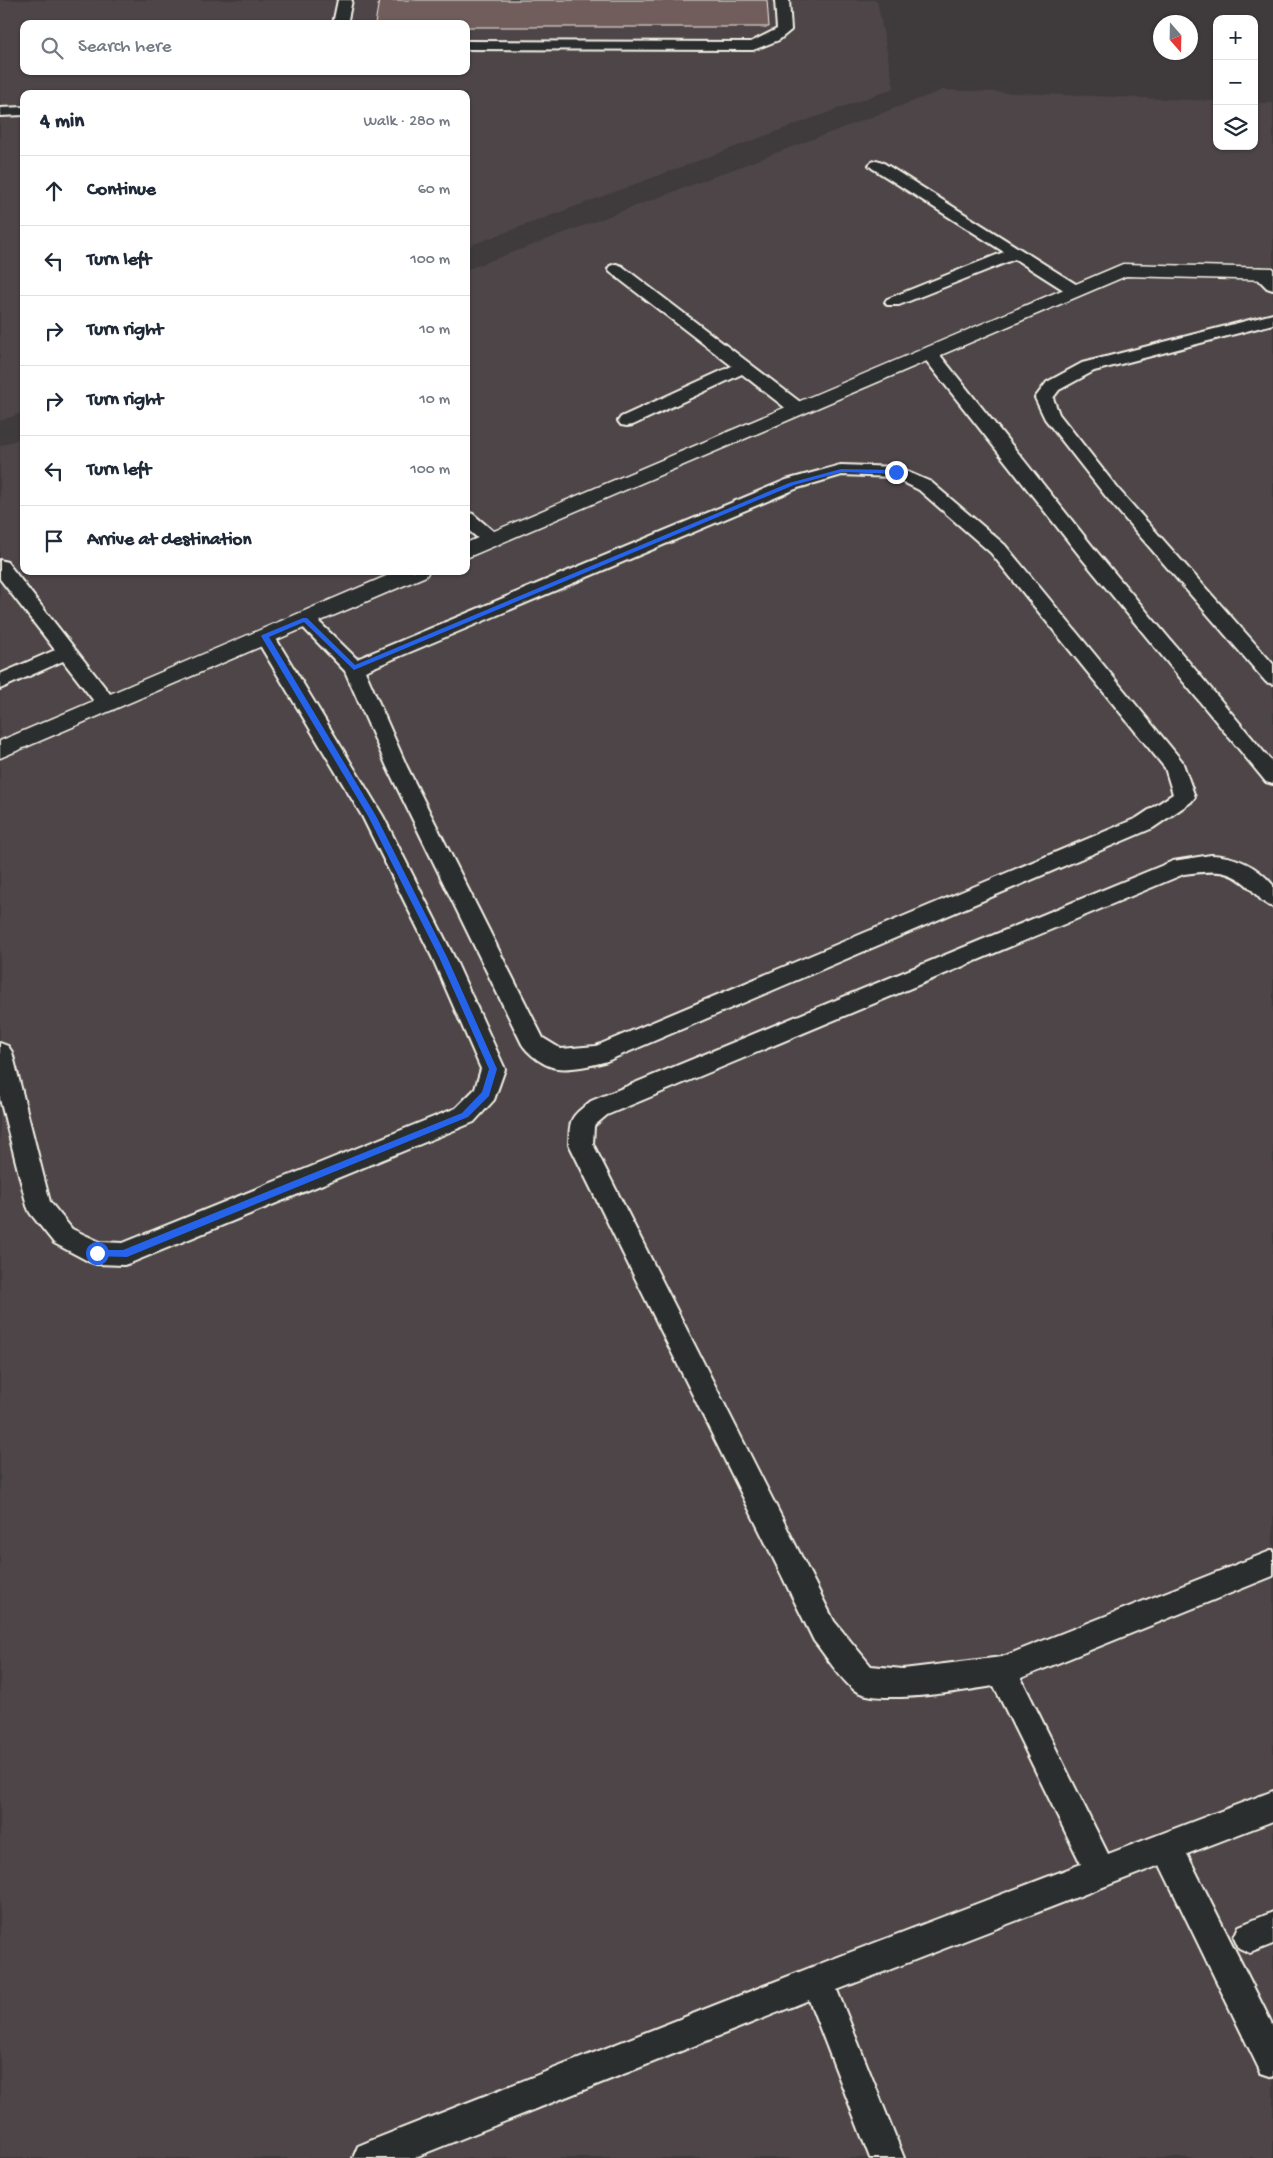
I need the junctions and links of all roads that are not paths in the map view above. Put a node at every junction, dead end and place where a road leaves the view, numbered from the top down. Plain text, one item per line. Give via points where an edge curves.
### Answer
1 (345, 0) edge
2 (782, 0) edge
3 (341, 20) edge
4 (470, 45) edge
5 (0, 112) edge
6 (20, 112) edge
7 (877, 165) dead end
8 (1016, 253) junction
9 (616, 269) dead end
10 (1269, 277) edge
11 (1076, 291) junction
12 (893, 302) dead end
13 (1273, 319) edge
14 (930, 354) junction
15 (744, 367) junction
16 (798, 409) junction
17 (627, 421) dead end
18 (470, 521) edge
19 (492, 540) junction
20 (470, 549) edge
21 (0, 566) edge
22 (409, 575) edge
23 (305, 620) junction
24 (265, 636) junction
25 (67, 652) junction
26 (354, 668) junction
27 (1273, 677) edge
28 (0, 682) edge
29 (106, 704) junction
30 (0, 750) edge
31 (1273, 777) edge
32 (1273, 899) edge
33 (0, 1052) edge
34 (1273, 1562) edge
35 (1002, 1671) junction
36 (1273, 1806) edge
37 (1167, 1847) junction
38 (1101, 1872) junction
39 (817, 1980) junction
40 (1273, 2061) edge
41 (370, 2158) edge
42 (887, 2158) edge

1 - 3 lane
2 - 4 lane via 784,30 752,46
5 - 6 lane
7 - 8 lane
8 - 11 lane
8 - 12 lane
9 - 15 lane
10 - 11 street via 1123,270
11 - 14 street
13 - 27 lane via 1088,367 1053,386 1044,398 1051,415 1112,494
14 - 16 street
14 - 31 lane via 1090,556
15 - 16 lane
15 - 17 lane
16 - 19 street
18 - 19 lane
19 - 20 street
21 - 25 lane
22 - 23 street
23 - 24 street
23 - 26 lane
24 - 29 street
24 - 33 lane via 372,816 443,957 493,1069 486,1093 465,1115 124,1254 97,1253 63,1236 39,1206
25 - 28 lane
25 - 29 lane
26 - 26 lane via 397,767 534,1044 557,1058 600,1055 1145,823 1184,797 1175,766 998,549 925,486 896,472 841,470 792,484
29 - 30 street
32 - 35 lane via 1258,880 1236,865 1214,862 1181,867 599,1108 582,1122 581,1144 824,1631 864,1680 903,1683
34 - 35 lane
35 - 38 lane
36 - 37 lane
37 - 38 lane
37 - 40 lane
38 - 39 lane
39 - 41 lane
39 - 42 lane

